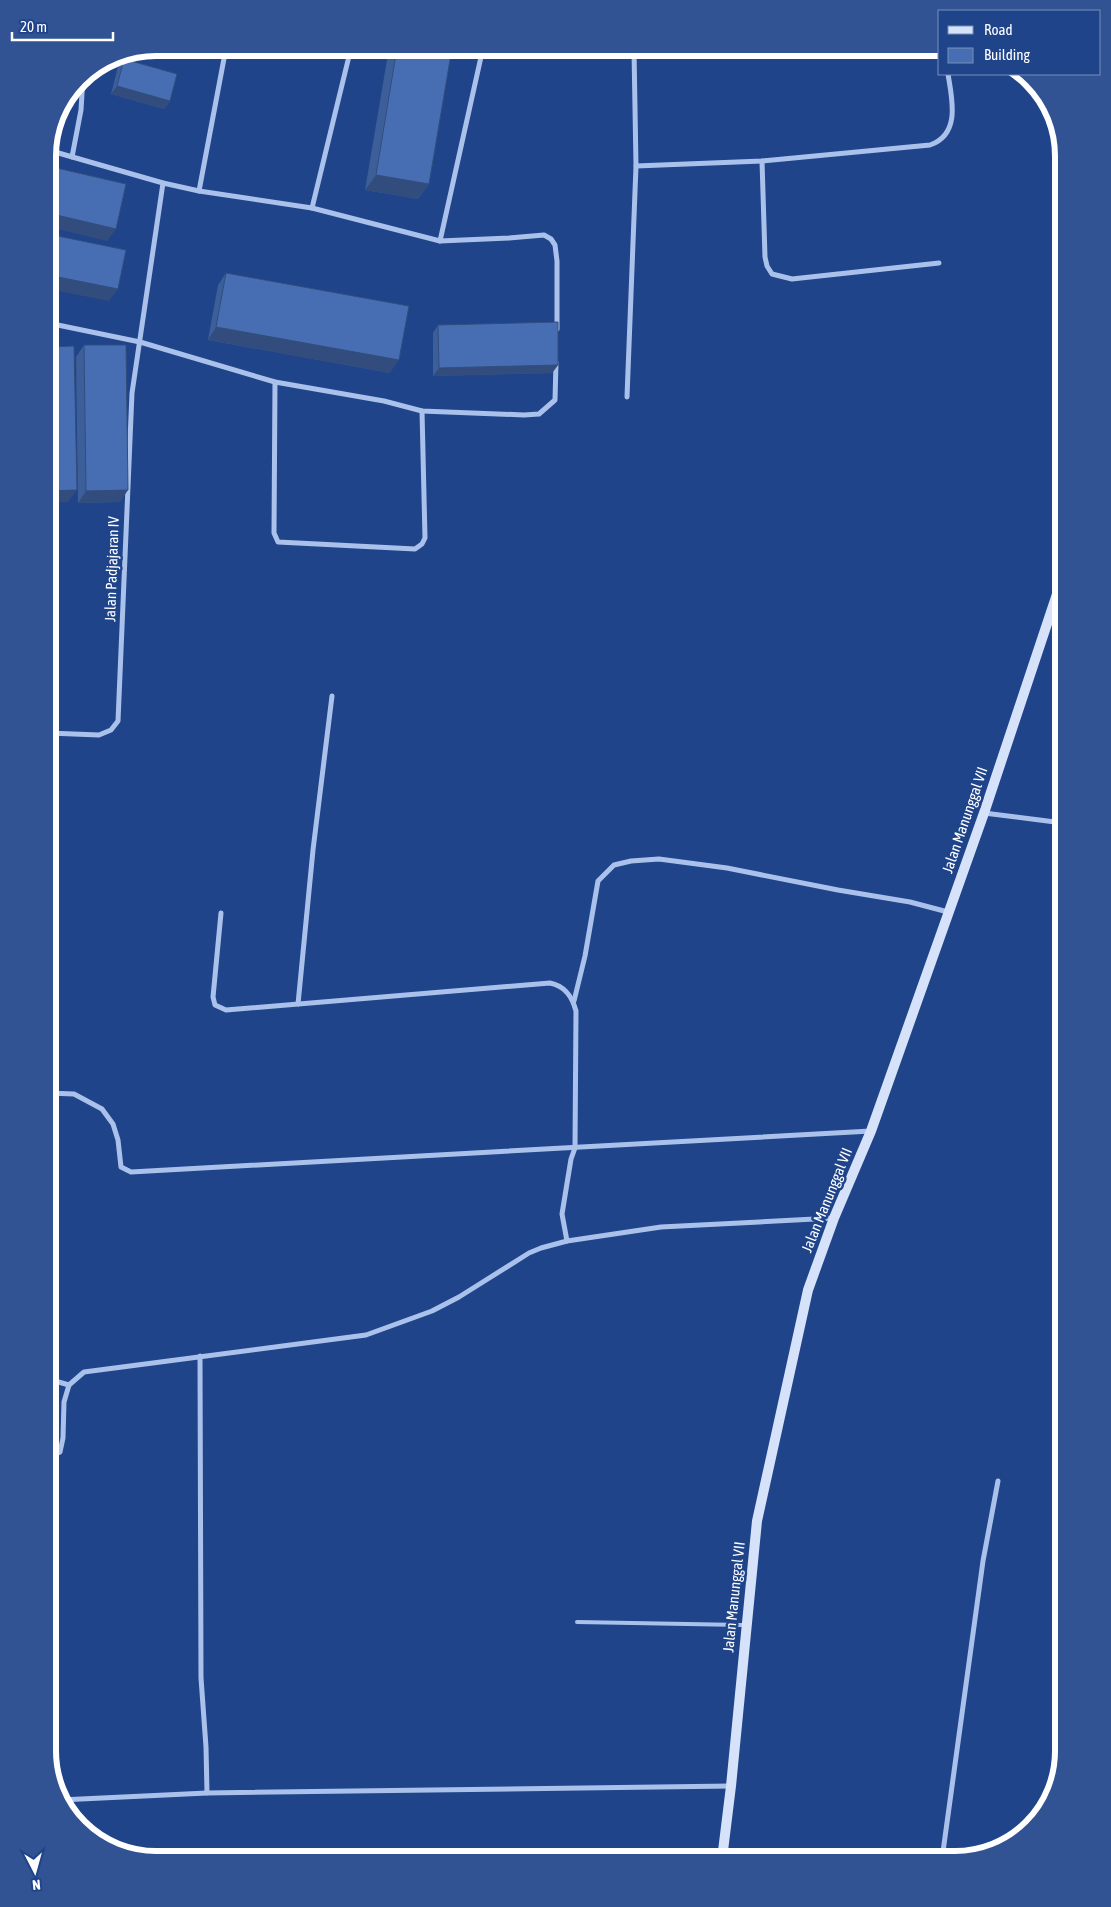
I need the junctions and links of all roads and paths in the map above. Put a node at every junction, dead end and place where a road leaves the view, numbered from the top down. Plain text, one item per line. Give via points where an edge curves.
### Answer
1 (224, 56) edge
2 (349, 56) edge
3 (481, 56) edge
4 (634, 56) edge
5 (948, 75) edge
6 (82, 88) edge
7 (56, 152) edge
8 (72, 157) junction
9 (762, 161) junction
10 (636, 166) junction
11 (163, 183) junction
12 (199, 191) junction
13 (312, 208) junction
14 (440, 241) junction
15 (939, 263) dead end
16 (56, 325) edge
17 (556, 340) edge
18 (140, 342) junction
19 (556, 359) edge
20 (276, 382) junction
21 (627, 397) dead end
22 (422, 411) junction
23 (1055, 603) edge
24 (332, 696) dead end
25 (56, 733) edge
26 (984, 813) junction
27 (1055, 822) edge
28 (949, 912) junction
29 (221, 913) dead end
30 (574, 1001) junction
31 (298, 1004) junction
32 (56, 1094) edge
33 (871, 1131) junction
34 (576, 1148) junction
35 (834, 1218) junction
36 (567, 1241) junction
37 (200, 1356) junction
38 (56, 1381) edge
39 (69, 1385) junction
40 (56, 1454) edge
41 (998, 1481) dead end
42 (577, 1622) dead end
43 (744, 1625) junction
44 (731, 1786) junction
45 (207, 1793) junction
46 (69, 1800) edge
47 (723, 1851) edge
48 (943, 1851) edge

1 - 12 street
2 - 13 street
3 - 14 street
4 - 10 street
5 - 9 street via 952,122 938,142 914,148
6 - 8 street
7 - 8 street
8 - 11 street
9 - 10 street
9 - 15 street via 765,257 772,274 792,279
10 - 21 street
11 - 12 street
11 - 18 street
12 - 13 street
13 - 14 street
14 - 17 street via 544,235 551,239 557,261
16 - 18 street
18 - 20 street
18 - 25 street, Jalan Padjajaran IV via 132,393 118,721 111,730 99,735
19 - 22 street via 555,400 539,414
20 - 22 street
20 - 22 street via 274,533 278,542 415,550 422,544 426,538
23 - 26 street, Jalan Manunggal VII
24 - 31 street
26 - 27 street
26 - 28 street, Jalan Manunggal VII
28 - 30 street via 727,868 659,859 614,865 598,881
28 - 33 street, Jalan Manunggal VII
29 - 31 street via 213,986 215,1005 226,1010
30 - 31 street via 563,987 550,983
30 - 34 street
32 - 34 street via 74,1094 102,1109 113,1124 121,1167 131,1172
33 - 34 street
33 - 35 street, Jalan Manunggal VII
34 - 36 street via 571,1158 562,1214
35 - 36 street via 661,1226
35 - 43 street, Jalan Manunggal VII via 808,1290 757,1520
36 - 37 street via 529,1253 459,1297 379,1331
37 - 39 street via 84,1372
37 - 45 street via 201,1678
38 - 39 street
39 - 40 street via 64,1402 63,1438 60,1452
41 - 48 street via 983,1561
42 - 43 lane
43 - 44 street, Jalan Manunggal VII
44 - 45 street
44 - 47 street, Jalan Manunggal VII
45 - 46 street

